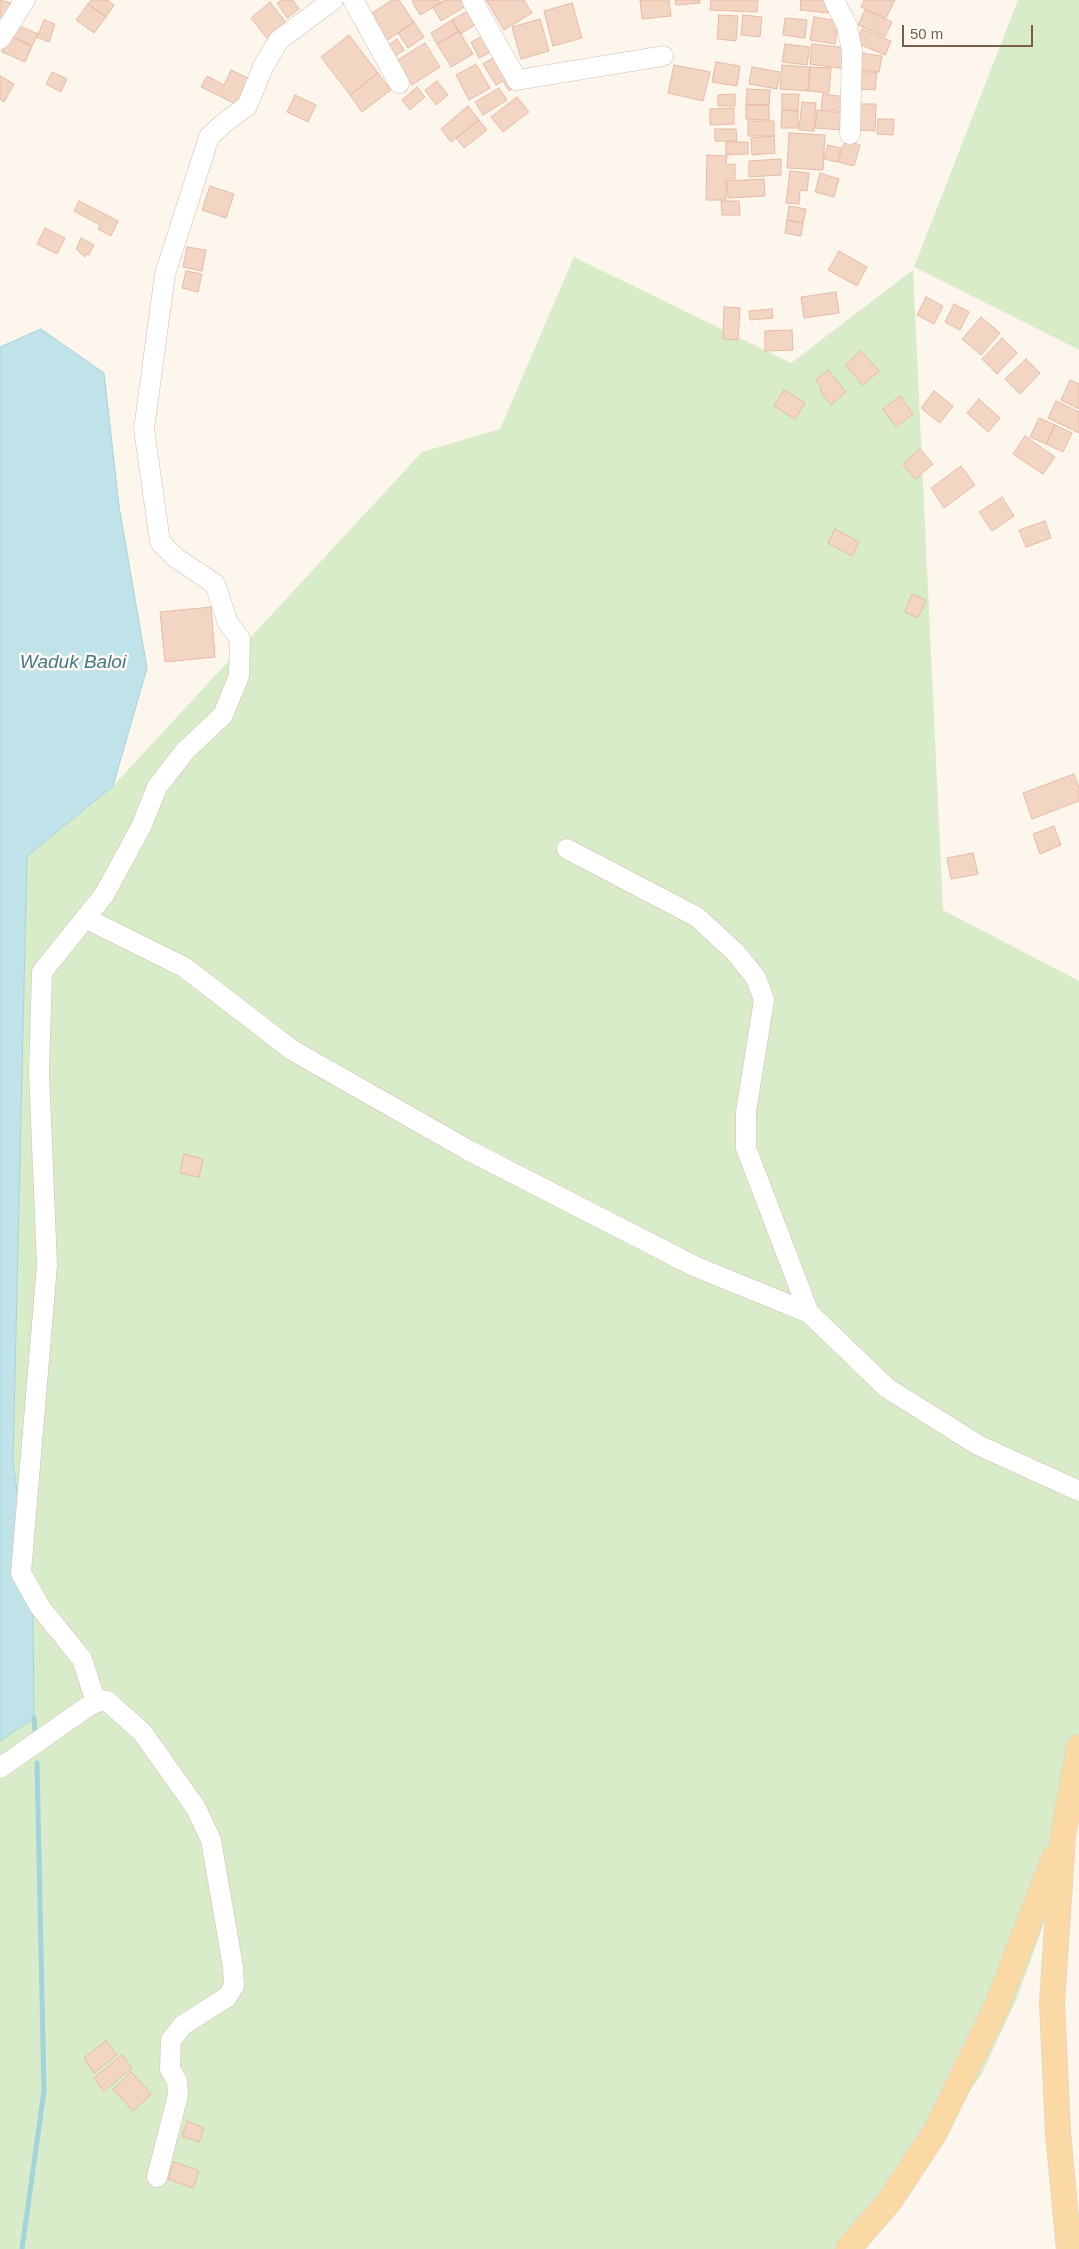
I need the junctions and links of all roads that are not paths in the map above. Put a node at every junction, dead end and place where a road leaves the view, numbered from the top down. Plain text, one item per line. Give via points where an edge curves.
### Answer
1 (25, 0) edge
2 (333, 0) edge
3 (353, 0) edge
4 (472, 0) edge
5 (834, 0) edge
6 (0, 39) edge
7 (663, 56) dead end
8 (399, 83) dead end
9 (850, 134) dead end
10 (567, 849) dead end
11 (85, 918) junction
12 (809, 1313) junction
13 (1079, 1491) edge
14 (96, 1702) junction
15 (1079, 1747) edge
16 (0, 1768) edge
17 (1063, 1836) junction
18 (157, 2177) dead end
19 (848, 2249) edge
20 (1069, 2249) edge

1 - 6 street
2 - 11 street via 279,40 264,65 247,106 209,138 165,274 144,429 157,530 165,548 215,584 228,623 240,639 239,676 223,715 185,751 157,786 141,828 114,878
3 - 8 street
4 - 7 street via 517,80
5 - 9 street via 847,26 852,51
10 - 12 street via 697,918 736,953 756,978 764,1000 746,1112 746,1148
11 - 12 street via 184,967 292,1050 468,1150 694,1266
11 - 14 street via 42,972 39,1072 47,1265 21,1573 40,1607 82,1659
12 - 13 street via 887,1388 978,1445
14 - 16 street
14 - 18 street via 107,1701 142,1732 205,1824 211,1840 234,1967 234,1986 226,1997 183,2025 171,2040 170,2068 177,2081 178,2095
15 - 17 main road
17 - 19 main road via 996,2008 934,2134 889,2202
17 - 20 main road via 1052,2003 1058,2133

